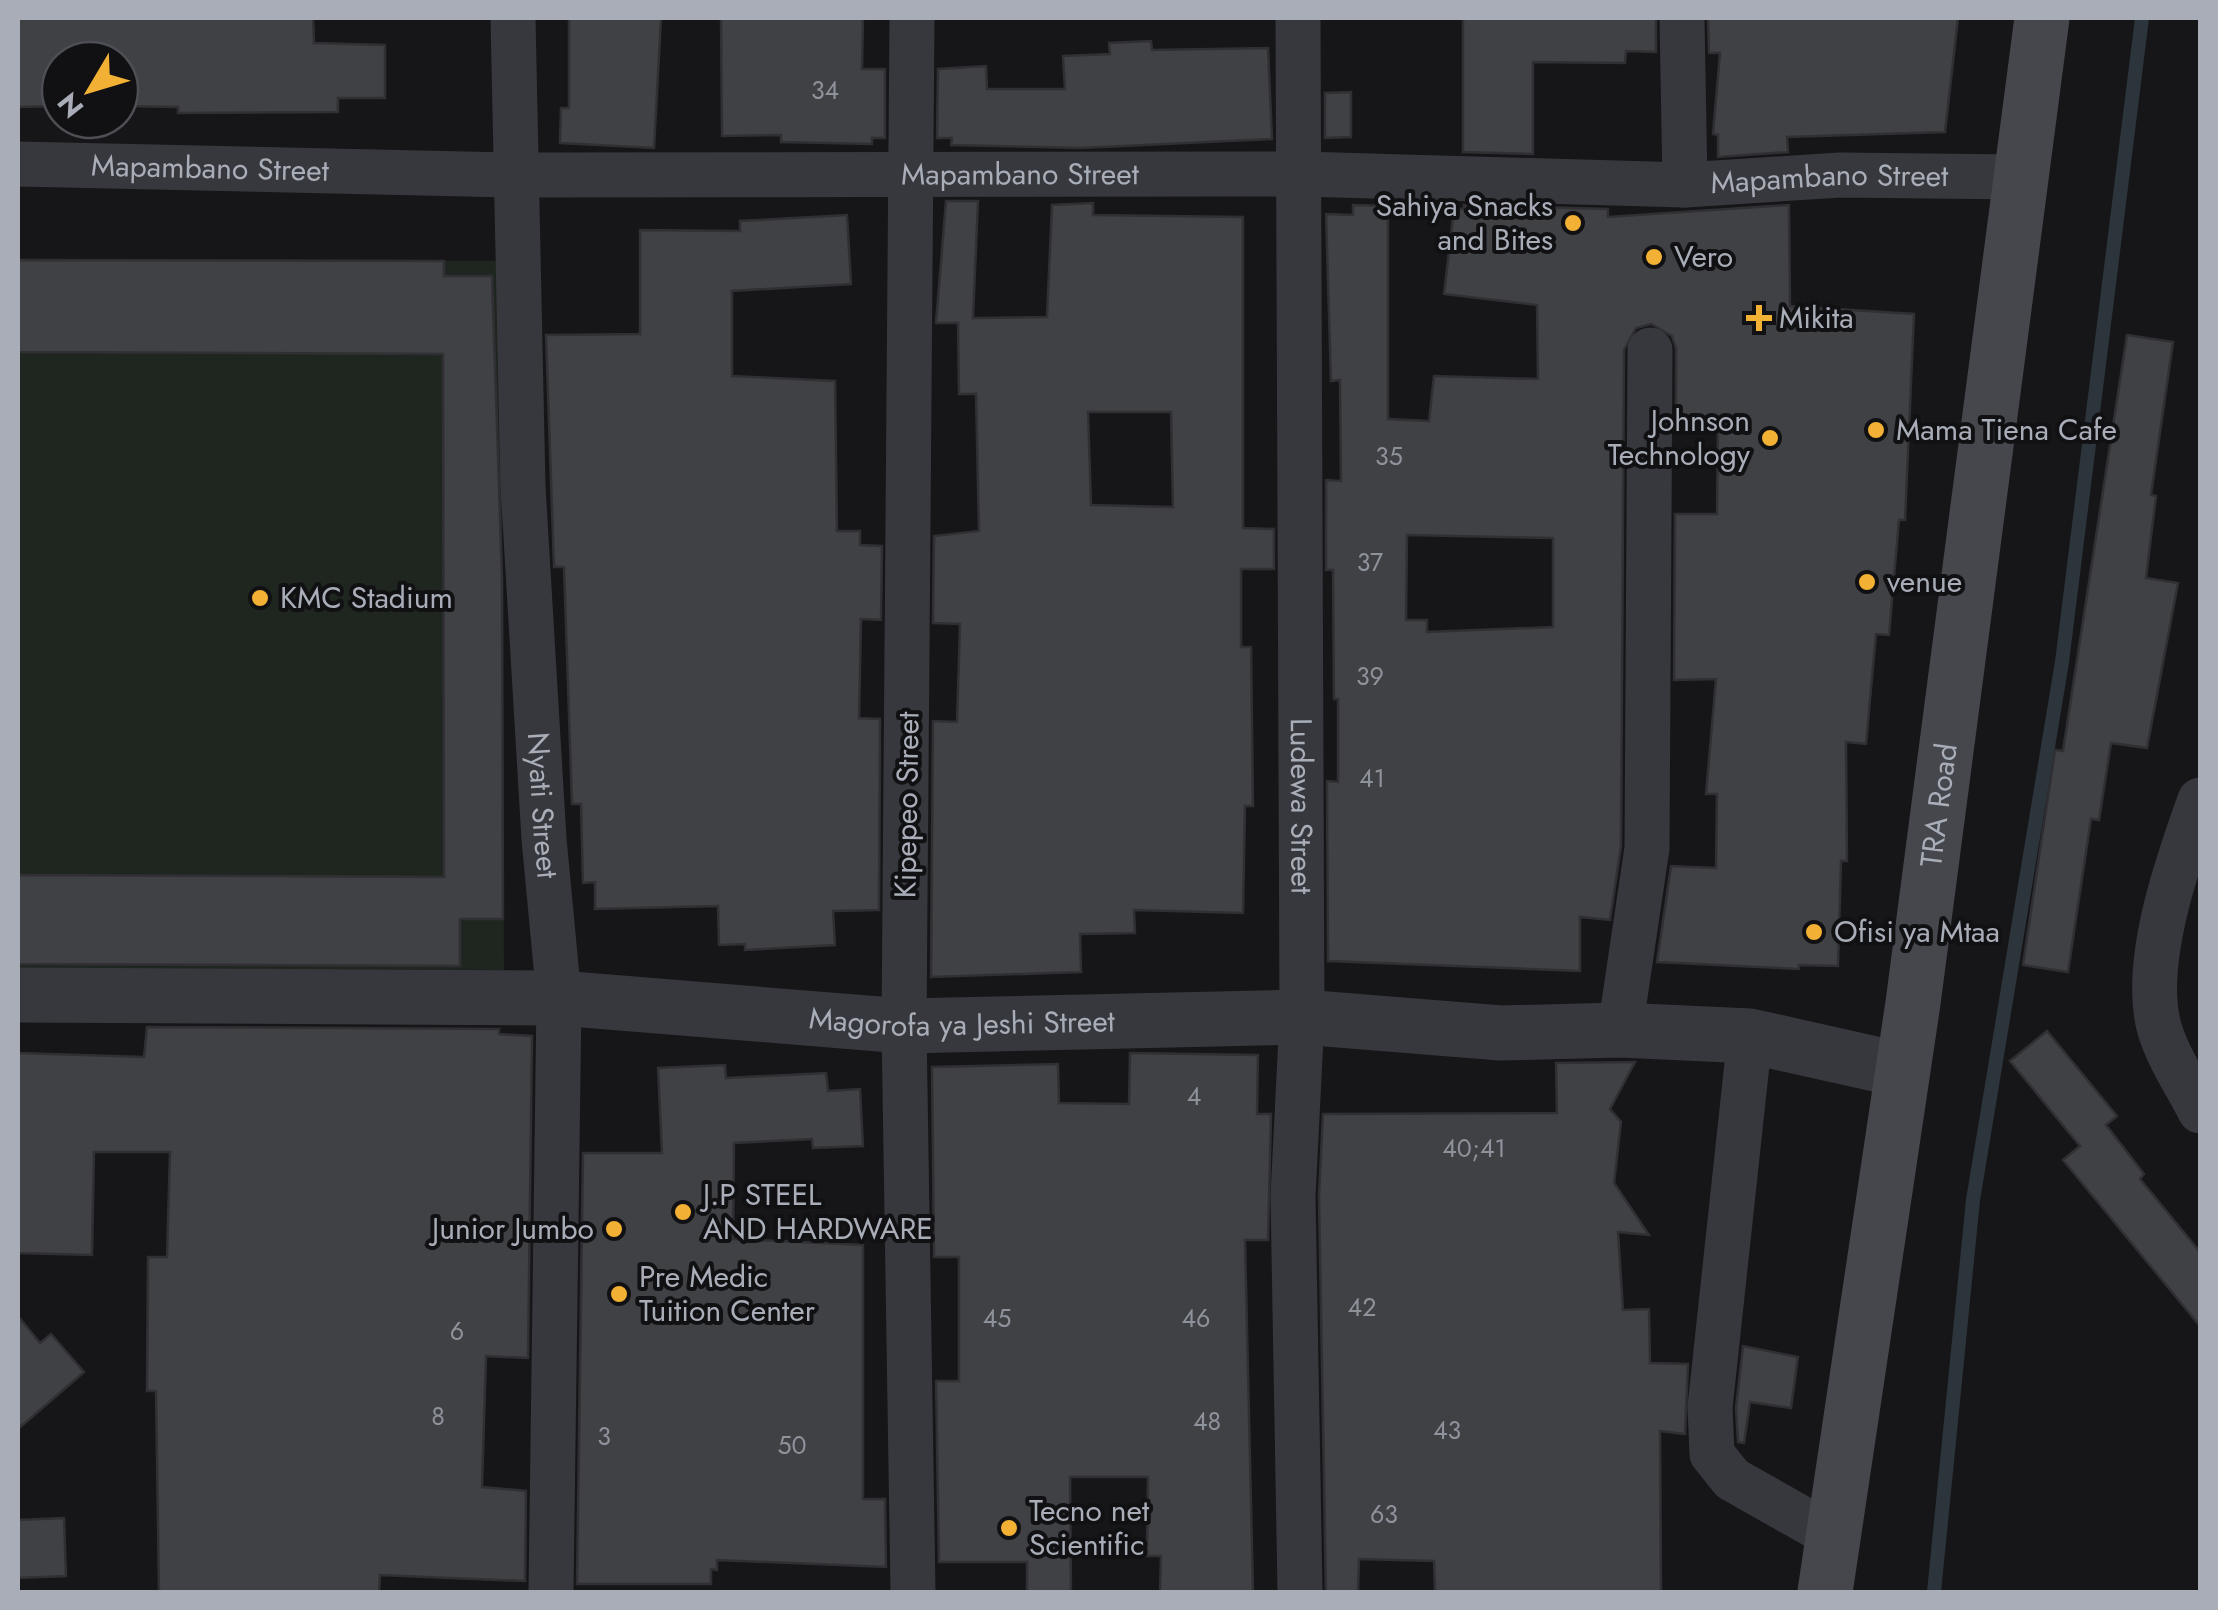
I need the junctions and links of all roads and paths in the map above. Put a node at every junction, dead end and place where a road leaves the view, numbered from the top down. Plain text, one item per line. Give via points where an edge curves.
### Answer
1 (513, 18) edge
2 (912, 18) edge
3 (1298, 18) edge
4 (1682, 18) edge
5 (2042, 18) edge
6 (18, 164) edge
7 (914, 174) junction
8 (1302, 174) junction
9 (514, 175) junction
10 (2021, 177) junction
11 (1685, 185) junction
12 (1650, 350) dead end
13 (2200, 800) edge
14 (18, 996) edge
15 (560, 998) junction
16 (1302, 1018) junction
17 (904, 1026) junction
18 (1620, 1030) junction
19 (1750, 1036) junction
20 (1902, 1070) junction
21 (2200, 1111) edge
22 (1831, 1535) junction
23 (551, 1592) edge
24 (914, 1592) edge
25 (1300, 1592) edge
26 (1825, 1592) edge

1 - 9 street, Nyati Street
2 - 7 street, Kipepeo Street
3 - 8 street, Ludewa Street
4 - 11 street
5 - 10 main road, TRA Road
6 - 9 street, Mapambano Street
7 - 8 street, Mapambano Street
7 - 9 street, Mapambano Street
7 - 17 street, Kipepeo Street
8 - 11 street, Mapambano Street
8 - 16 street, Ludewa Street
9 - 15 street, Nyati Street via 524,487
10 - 11 street, Mapambano Street via 1840,175
10 - 20 main road, TRA Road
12 - 18 street via 1647,848
13 - 21 street via 2159,940 2158,980 2159,1026
14 - 15 street, Magorofa ya Jeshi Street
15 - 17 street, Magorofa ya Jeshi Street
15 - 23 street, Nyati Street
16 - 17 street, Magorofa ya Jeshi Street
16 - 18 street, Magorofa ya Jeshi Street via 1501,1033
16 - 25 street, Ludewa Street via 1293,1196
17 - 24 street, Kipepeo Street
18 - 19 street, Magorofa ya Jeshi Street
19 - 20 street, Magorofa ya Jeshi Street
19 - 22 street via 1710,1407 1712,1454 1732,1480
20 - 22 main road, TRA Road
22 - 26 main road, TRA Road

